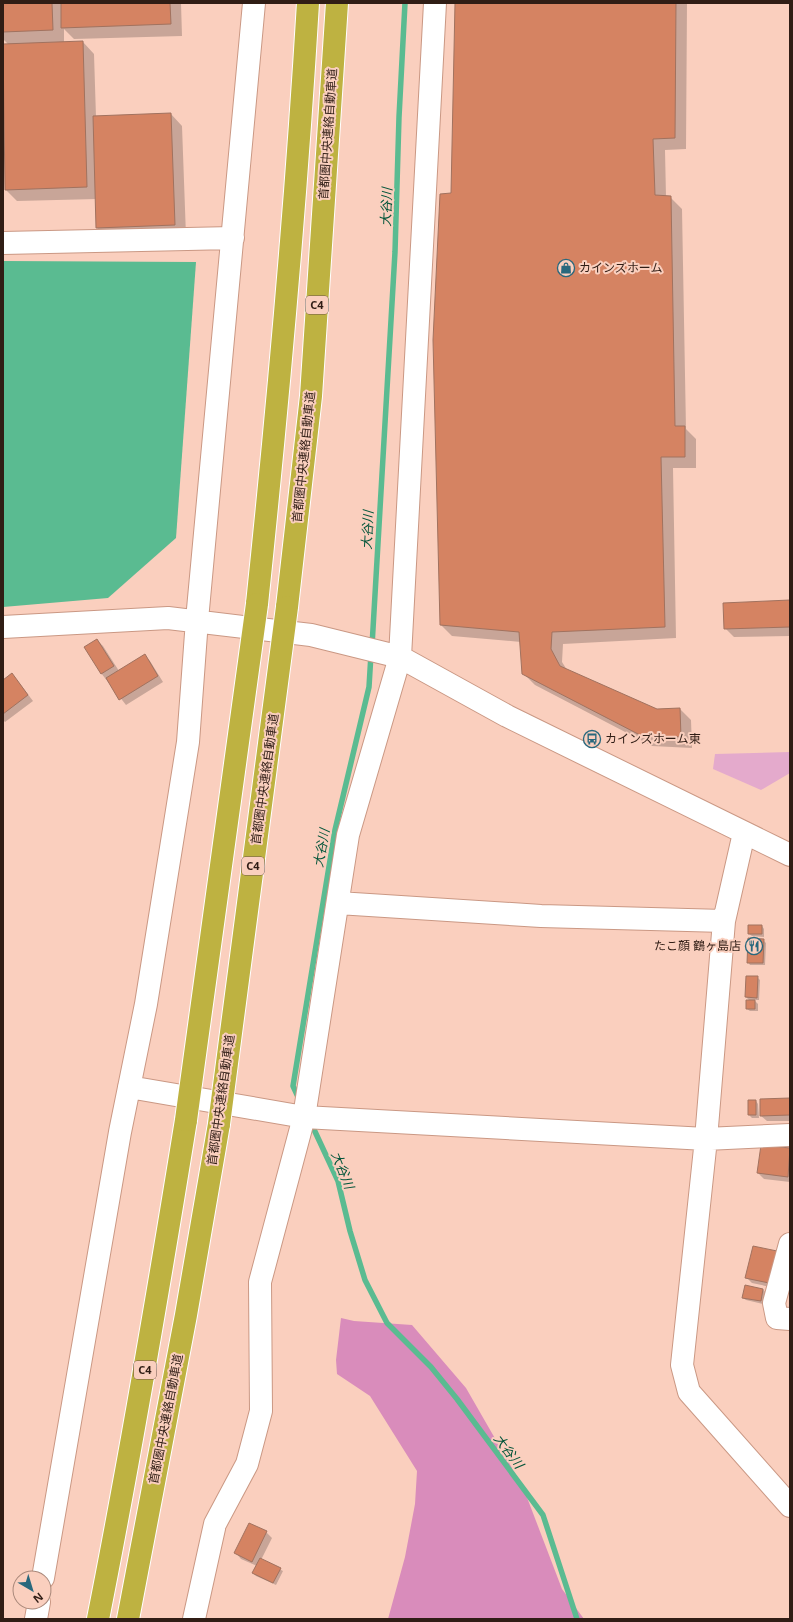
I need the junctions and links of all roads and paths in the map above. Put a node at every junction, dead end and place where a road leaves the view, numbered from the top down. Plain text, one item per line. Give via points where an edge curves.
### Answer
1 (254, 3) edge
2 (308, 3) edge
3 (337, 3) edge
4 (435, 3) edge
5 (233, 238) junction
6 (3, 243) edge
7 (197, 620) junction
8 (3, 628) edge
9 (400, 657) junction
10 (744, 833) junction
11 (790, 855) edge
12 (338, 903) junction
13 (724, 921) junction
14 (129, 1087) junction
15 (304, 1116) junction
16 (790, 1135) edge
17 (706, 1139) junction
18 (790, 1244) edge
19 (790, 1319) edge
20 (790, 1506) edge
21 (44, 1570) edge
22 (98, 1619) edge
23 (128, 1619) edge
24 (194, 1619) edge

1 - 5 street
2 - 22 highway, C4, bridge via 280,384 257,604 186,1120 153,1322
3 - 23 highway, 首都圏中央連絡自動車道 / C4, bridge via 311,396 287,607 219,1124 185,1323
4 - 9 street
5 - 6 street
5 - 7 street
7 - 8 street via 168,618
7 - 9 street via 311,635
7 - 14 street via 188,742 146,1004
9 - 10 street via 507,716
9 - 12 street via 348,835
10 - 11 street
10 - 13 street
12 - 13 street via 541,916
12 - 15 street
13 - 17 street
14 - 15 street
14 - 21 street
15 - 17 street
15 - 24 street via 260,1282 261,1411 247,1464 215,1524
16 - 17 street
17 - 20 street via 682,1365 689,1392
18 - 19 street via 774,1303 777,1318

